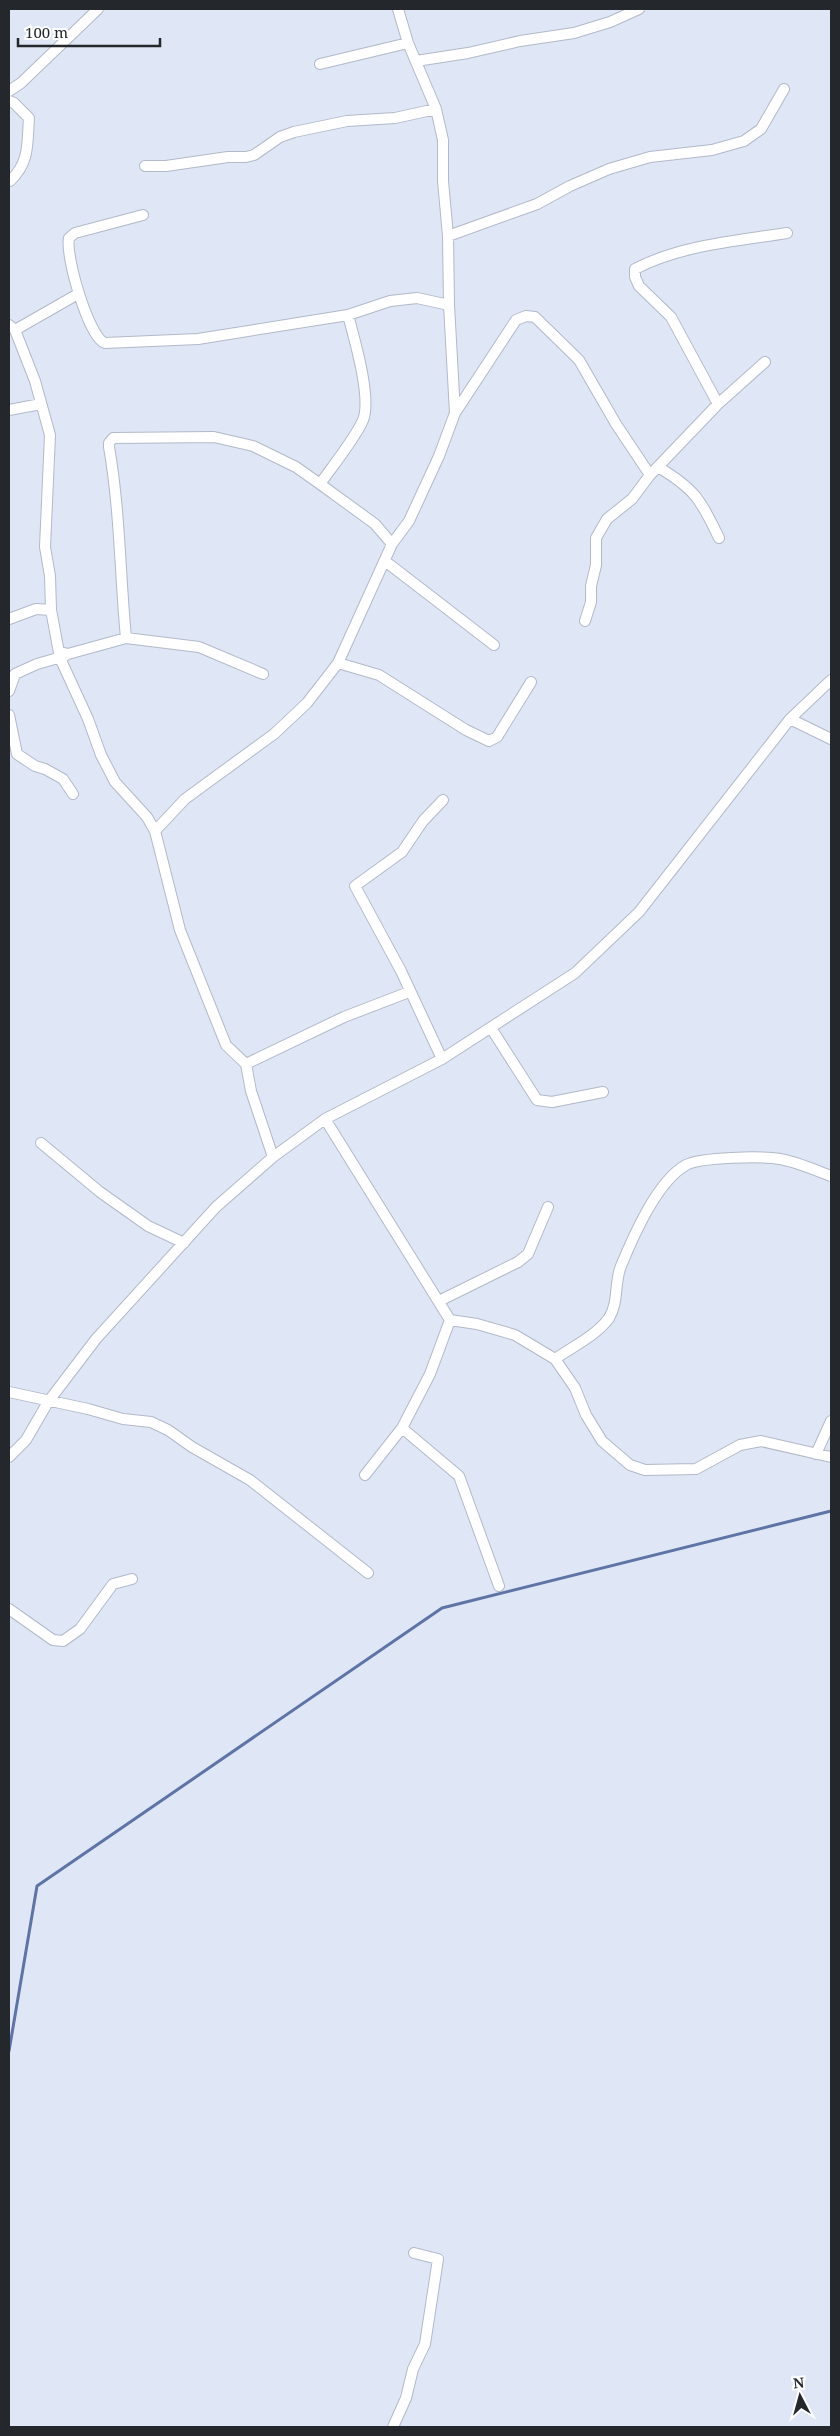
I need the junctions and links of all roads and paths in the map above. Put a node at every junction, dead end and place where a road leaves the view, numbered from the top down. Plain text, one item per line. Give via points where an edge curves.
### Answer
1 (98, 9) edge
2 (398, 9) edge
3 (639, 9) edge
4 (408, 43) junction
5 (416, 61) junction
6 (320, 64) dead end
7 (784, 89) dead end
8 (9, 91) edge
9 (9, 101) edge
10 (436, 109) junction
11 (145, 166) dead end
12 (10, 181) dead end
13 (143, 215) dead end
14 (787, 233) dead end
15 (448, 236) junction
16 (78, 294) junction
17 (449, 305) junction
18 (348, 315) junction
19 (12, 328) edge
20 (765, 362) dead end
21 (41, 404) junction
22 (718, 404) junction
23 (9, 410) edge
24 (455, 413) junction
25 (654, 471) junction
26 (320, 484) junction
27 (719, 538) dead end
28 (392, 544) junction
29 (385, 561) junction
30 (51, 610) junction
31 (9, 619) edge
32 (586, 622) dead end
33 (126, 638) junction
34 (494, 645) dead end
35 (63, 655) junction
36 (338, 663) junction
37 (263, 674) dead end
38 (831, 680) edge
39 (531, 682) dead end
40 (9, 691) edge
41 (9, 715) edge
42 (790, 718) junction
43 (831, 740) edge
44 (73, 794) dead end
45 (443, 800) dead end
46 (155, 831) junction
47 (409, 992) junction
48 (491, 1028) junction
49 (442, 1058) junction
50 (246, 1064) junction
51 (603, 1092) dead end
52 (325, 1119) junction
53 (41, 1143) dead end
54 (272, 1157) junction
55 (831, 1176) edge
56 (548, 1207) dead end
57 (184, 1243) junction
58 (440, 1301) junction
59 (450, 1320) junction
60 (555, 1359) junction
61 (9, 1392) edge
62 (48, 1402) junction
63 (831, 1421) edge
64 (402, 1428) junction
65 (816, 1454) junction
66 (9, 1457) edge
67 (831, 1457) edge
68 (365, 1475) dead end
69 (368, 1573) dead end
70 (132, 1579) dead end
71 (499, 1586) dead end
72 (9, 1609) edge
73 (414, 2253) dead end
74 (393, 2427) edge

1 - 8 street
2 - 4 street
3 - 5 street via 574,33 520,40
4 - 5 street
4 - 6 street
5 - 10 street
7 - 15 street via 761,128 729,148 650,157 609,169 537,204
9 - 12 street via 30,118 27,158 21,171
10 - 11 street via 294,132 246,157
10 - 15 street via 443,140
13 - 16 street via 75,233 69,238
14 - 22 street via 696,248 655,259 635,269 639,286 671,316
15 - 17 street
16 - 18 street via 97,338 105,343 198,339
16 - 19 street
17 - 18 street via 418,298 390,301
17 - 24 street
18 - 26 street via 358,350 366,403 363,420
19 - 21 street
20 - 22 street
21 - 23 street
21 - 30 street via 50,436 45,547
22 - 25 street
24 - 25 street via 516,320 535,317 579,360 616,424
24 - 28 street via 409,521
25 - 27 street via 683,482 696,494
25 - 32 street via 632,499 607,520 596,538 596,565
26 - 28 street via 375,524
26 - 33 street via 296,467 253,446 214,437 110,440
28 - 29 street
29 - 34 street
29 - 36 street
30 - 31 street via 36,609
30 - 35 street
33 - 35 street
33 - 37 street via 200,648
35 - 40 street via 15,674
35 - 46 street via 114,782 147,816
36 - 39 street via 379,676 466,730 489,740 498,737
36 - 46 street via 307,704 227,770 185,799
38 - 42 street
41 - 44 street via 17,754 63,779
42 - 43 street
42 - 48 street via 639,912 575,973
45 - 47 street via 423,821 402,852 355,886
46 - 50 street via 180,930 226,1045
47 - 49 street
47 - 50 street via 344,1017
48 - 49 street
48 - 51 street via 537,1100 552,1102
49 - 52 street
50 - 54 street
52 - 54 street
52 - 58 street
53 - 57 street via 100,1192 148,1226
54 - 57 street via 216,1206
55 - 60 street via 781,1159 715,1160 686,1165 668,1179 637,1228 618,1272 616,1303 604,1325
56 - 58 street via 528,1254
57 - 62 street via 96,1339
58 - 59 street
59 - 60 street via 515,1335
59 - 64 street via 430,1374
60 - 65 street via 575,1388 602,1441 630,1465 644,1470 696,1469 740,1445 761,1441
61 - 62 street
62 - 66 street via 26,1440
62 - 69 street via 151,1422 168,1430 250,1480
63 - 65 street
64 - 68 street
64 - 71 street via 459,1476
65 - 67 street
70 - 72 street via 113,1584 87,1622 63,1641 52,1640
73 - 74 street via 438,2259 425,2344 413,2368 406,2398

